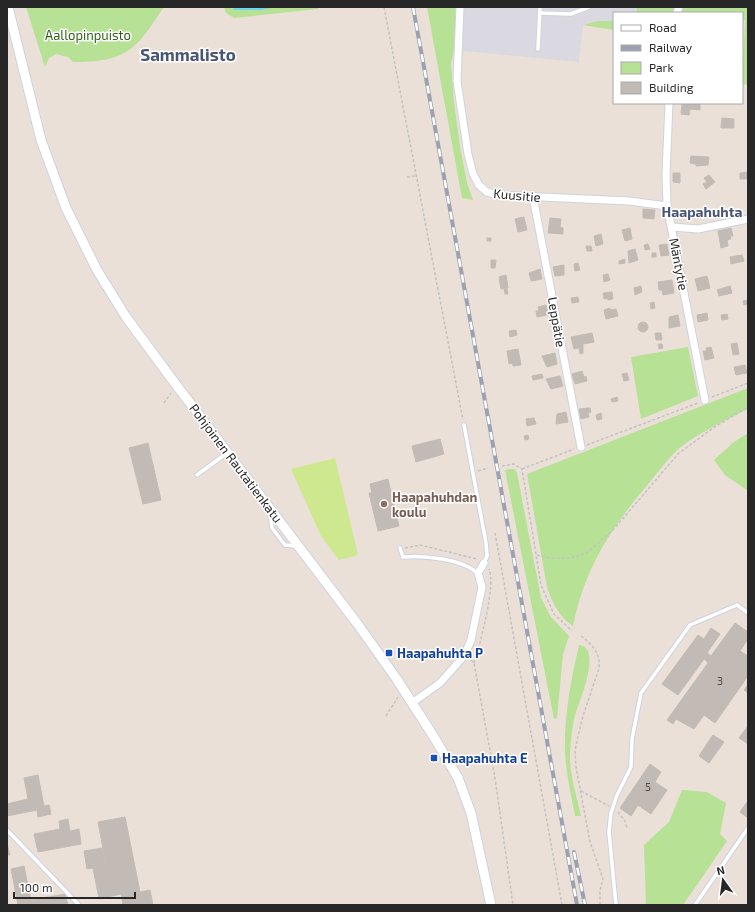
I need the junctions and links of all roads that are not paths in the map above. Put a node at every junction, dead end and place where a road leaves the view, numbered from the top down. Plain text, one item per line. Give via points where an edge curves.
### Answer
1 (8, 7) edge
2 (460, 7) edge
3 (540, 7) edge
4 (589, 7) edge
5 (540, 13) junction
6 (538, 49) dead end
7 (669, 104) edge
8 (533, 197) junction
9 (667, 206) junction
10 (748, 219) edge
11 (672, 226) junction
12 (705, 400) road end
13 (464, 425) road end
14 (581, 447) road end
15 (228, 452) junction
16 (197, 476) dead end
17 (400, 548) road end
18 (484, 563) joint
19 (478, 573) junction
20 (748, 613) edge
21 (412, 703) junction
22 (748, 828) edge
23 (7, 830) edge
24 (746, 834) edge
25 (79, 905) edge
26 (491, 905) edge
27 (616, 905) edge
28 (695, 905) edge

1 - 15 street, Pohjoinen Rautatienkatu via 41,140 66,208 96,270 126,317
2 - 8 street, Kuusitie via 457,81 468,154 474,174 479,185 492,194
3 - 5 lane
4 - 5 lane via 571,14
5 - 6 lane
7 - 9 street, Mäntytie
8 - 9 street, Kuusitie via 629,201
8 - 14 street, Leppätie
9 - 11 street, Mäntytie
10 - 11 street via 698,229
11 - 12 street, Mäntytie
13 - 18 lane via 486,543 487,556
15 - 16 lane
15 - 21 street, Pohjoinen Rautatienkatu via 300,546
17 - 19 lane via 403,557 420,555 470,566
18 - 19 street
19 - 21 street via 482,587 471,640 464,656 440,683
20 - 27 lane via 737,605 690,625 641,694 632,738 631,767 617,795 610,821
21 - 26 street, Pohjoinen Rautatienkatu via 458,778 475,829
22 - 24 lane
23 - 25 lane
24 - 28 lane

